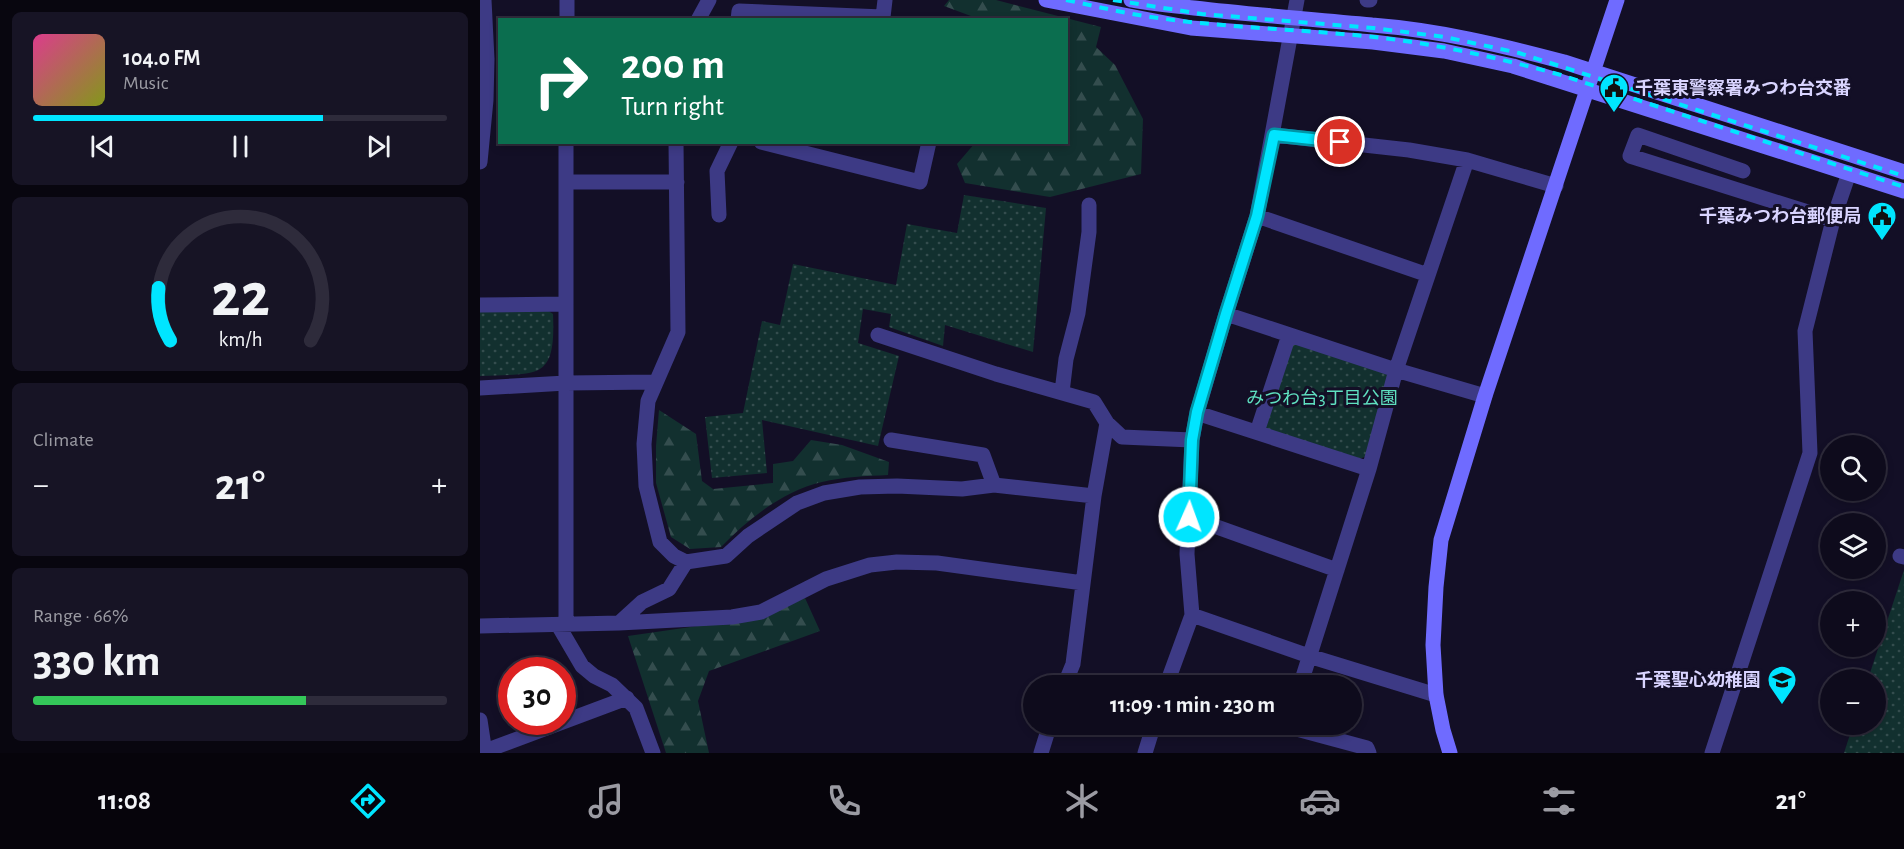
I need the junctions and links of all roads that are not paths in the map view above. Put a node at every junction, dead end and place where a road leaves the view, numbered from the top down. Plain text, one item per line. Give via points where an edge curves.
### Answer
1 (484, 0) edge
2 (567, 0) edge
3 (709, 0) edge
4 (885, 0) edge
5 (1046, 0) edge
6 (1131, 0) edge
7 (1296, 0) edge
8 (1617, 0) edge
9 (793, 16) edge
10 (845, 17) edge
11 (567, 18) edge
12 (699, 18) edge
13 (738, 18) edge
14 (1294, 19) junction
15 (1290, 36) junction
16 (484, 59) edge
17 (1592, 71) junction
18 (1587, 89) junction
19 (1274, 135) junction
20 (566, 144) edge
21 (676, 144) edge
22 (730, 144) edge
23 (930, 144) edge
24 (782, 145) edge
25 (1467, 160) junction
26 (480, 162) edge
27 (1743, 171) dead end
28 (1904, 172) edge
29 (1849, 173) junction
30 (566, 182) junction
31 (677, 182) junction
32 (1556, 186) junction
33 (1904, 191) edge
34 (1089, 206) dead end
35 (719, 215) dead end
36 (1257, 216) junction
37 (1833, 220) junction
38 (1428, 275) junction
39 (566, 304) junction
40 (480, 305) edge
41 (1226, 314) junction
42 (878, 335) dead end
43 (1289, 335) junction
44 (1396, 370) junction
45 (655, 382) junction
46 (566, 383) junction
47 (480, 388) edge
48 (1062, 392) junction
49 (1485, 396) junction
50 (1197, 412) junction
51 (1107, 423) junction
52 (1257, 432) junction
53 (1192, 440) junction
54 (891, 441) dead end
55 (1369, 469) junction
56 (994, 485) junction
57 (1094, 496) junction
58 (1189, 517) junction
59 (686, 562) junction
60 (1337, 570) junction
61 (1083, 583) junction
62 (1192, 615) junction
63 (619, 623) junction
64 (562, 625) junction
65 (480, 626) edge
66 (1309, 656) junction
67 (1068, 675) edge
68 (1170, 675) edge
69 (1303, 675) edge
70 (1436, 695) junction
71 (627, 698) junction
72 (480, 720) edge
73 (1047, 735) edge
74 (1151, 735) edge
75 (1320, 735) edge
76 (485, 752) edge
77 (653, 753) edge
78 (1041, 753) edge
79 (1145, 753) edge
80 (1369, 753) edge
81 (1450, 753) edge
82 (1712, 753) edge

1 - 16 street
2 - 11 street
3 - 12 street
4 - 10 street via 883,17
5 - 15 street via 1191,28
6 - 14 street
7 - 14 street
8 - 17 street
9 - 10 street
9 - 13 street via 739,11
14 - 15 street
14 - 17 street via 1445,34
15 - 18 street via 1444,51 1514,66
15 - 19 street
16 - 26 street via 486,100
17 - 18 street
17 - 28 street
18 - 29 street
18 - 32 street
19 - 25 street
19 - 36 street
20 - 30 street
21 - 31 street
22 - 35 street via 717,171
23 - 24 street via 920,182
25 - 32 street
25 - 38 street
27 - 37 street via 1638,135 1630,156
29 - 33 street
29 - 37 street
30 - 31 street
30 - 39 street
31 - 45 street via 678,332
32 - 49 street
34 - 48 street via 1078,313
36 - 38 street
36 - 41 street
37 - 82 street via 1805,332 1810,453
38 - 44 street
39 - 40 street
39 - 46 street
41 - 43 street
41 - 50 street
42 - 48 street
43 - 44 street
43 - 52 street
44 - 49 street
44 - 55 street
45 - 46 street
45 - 59 street via 648,401 644,444 646,486 660,542
46 - 47 street
46 - 64 street
48 - 51 street via 1094,402
49 - 70 street via 1441,540 1433,645
50 - 52 street
50 - 53 street
51 - 53 street via 1122,437
51 - 57 street
52 - 55 street
53 - 58 street
54 - 56 street via 983,455
55 - 60 street
56 - 57 street
56 - 59 street via 962,489 860,487 824,493 774,517 726,556
57 - 61 street
58 - 60 street
58 - 62 street via 1187,554
59 - 63 street via 669,590 642,602
60 - 66 street
61 - 63 street via 937,563 897,562 826,579 761,612
61 - 67 street
62 - 66 street
62 - 68 street
63 - 64 street
64 - 65 street
64 - 71 street via 582,666
66 - 69 street
66 - 70 street
70 - 81 street
71 - 76 street
71 - 77 street via 636,708
72 - 76 street
73 - 78 street
74 - 79 street
75 - 80 street via 1367,748

